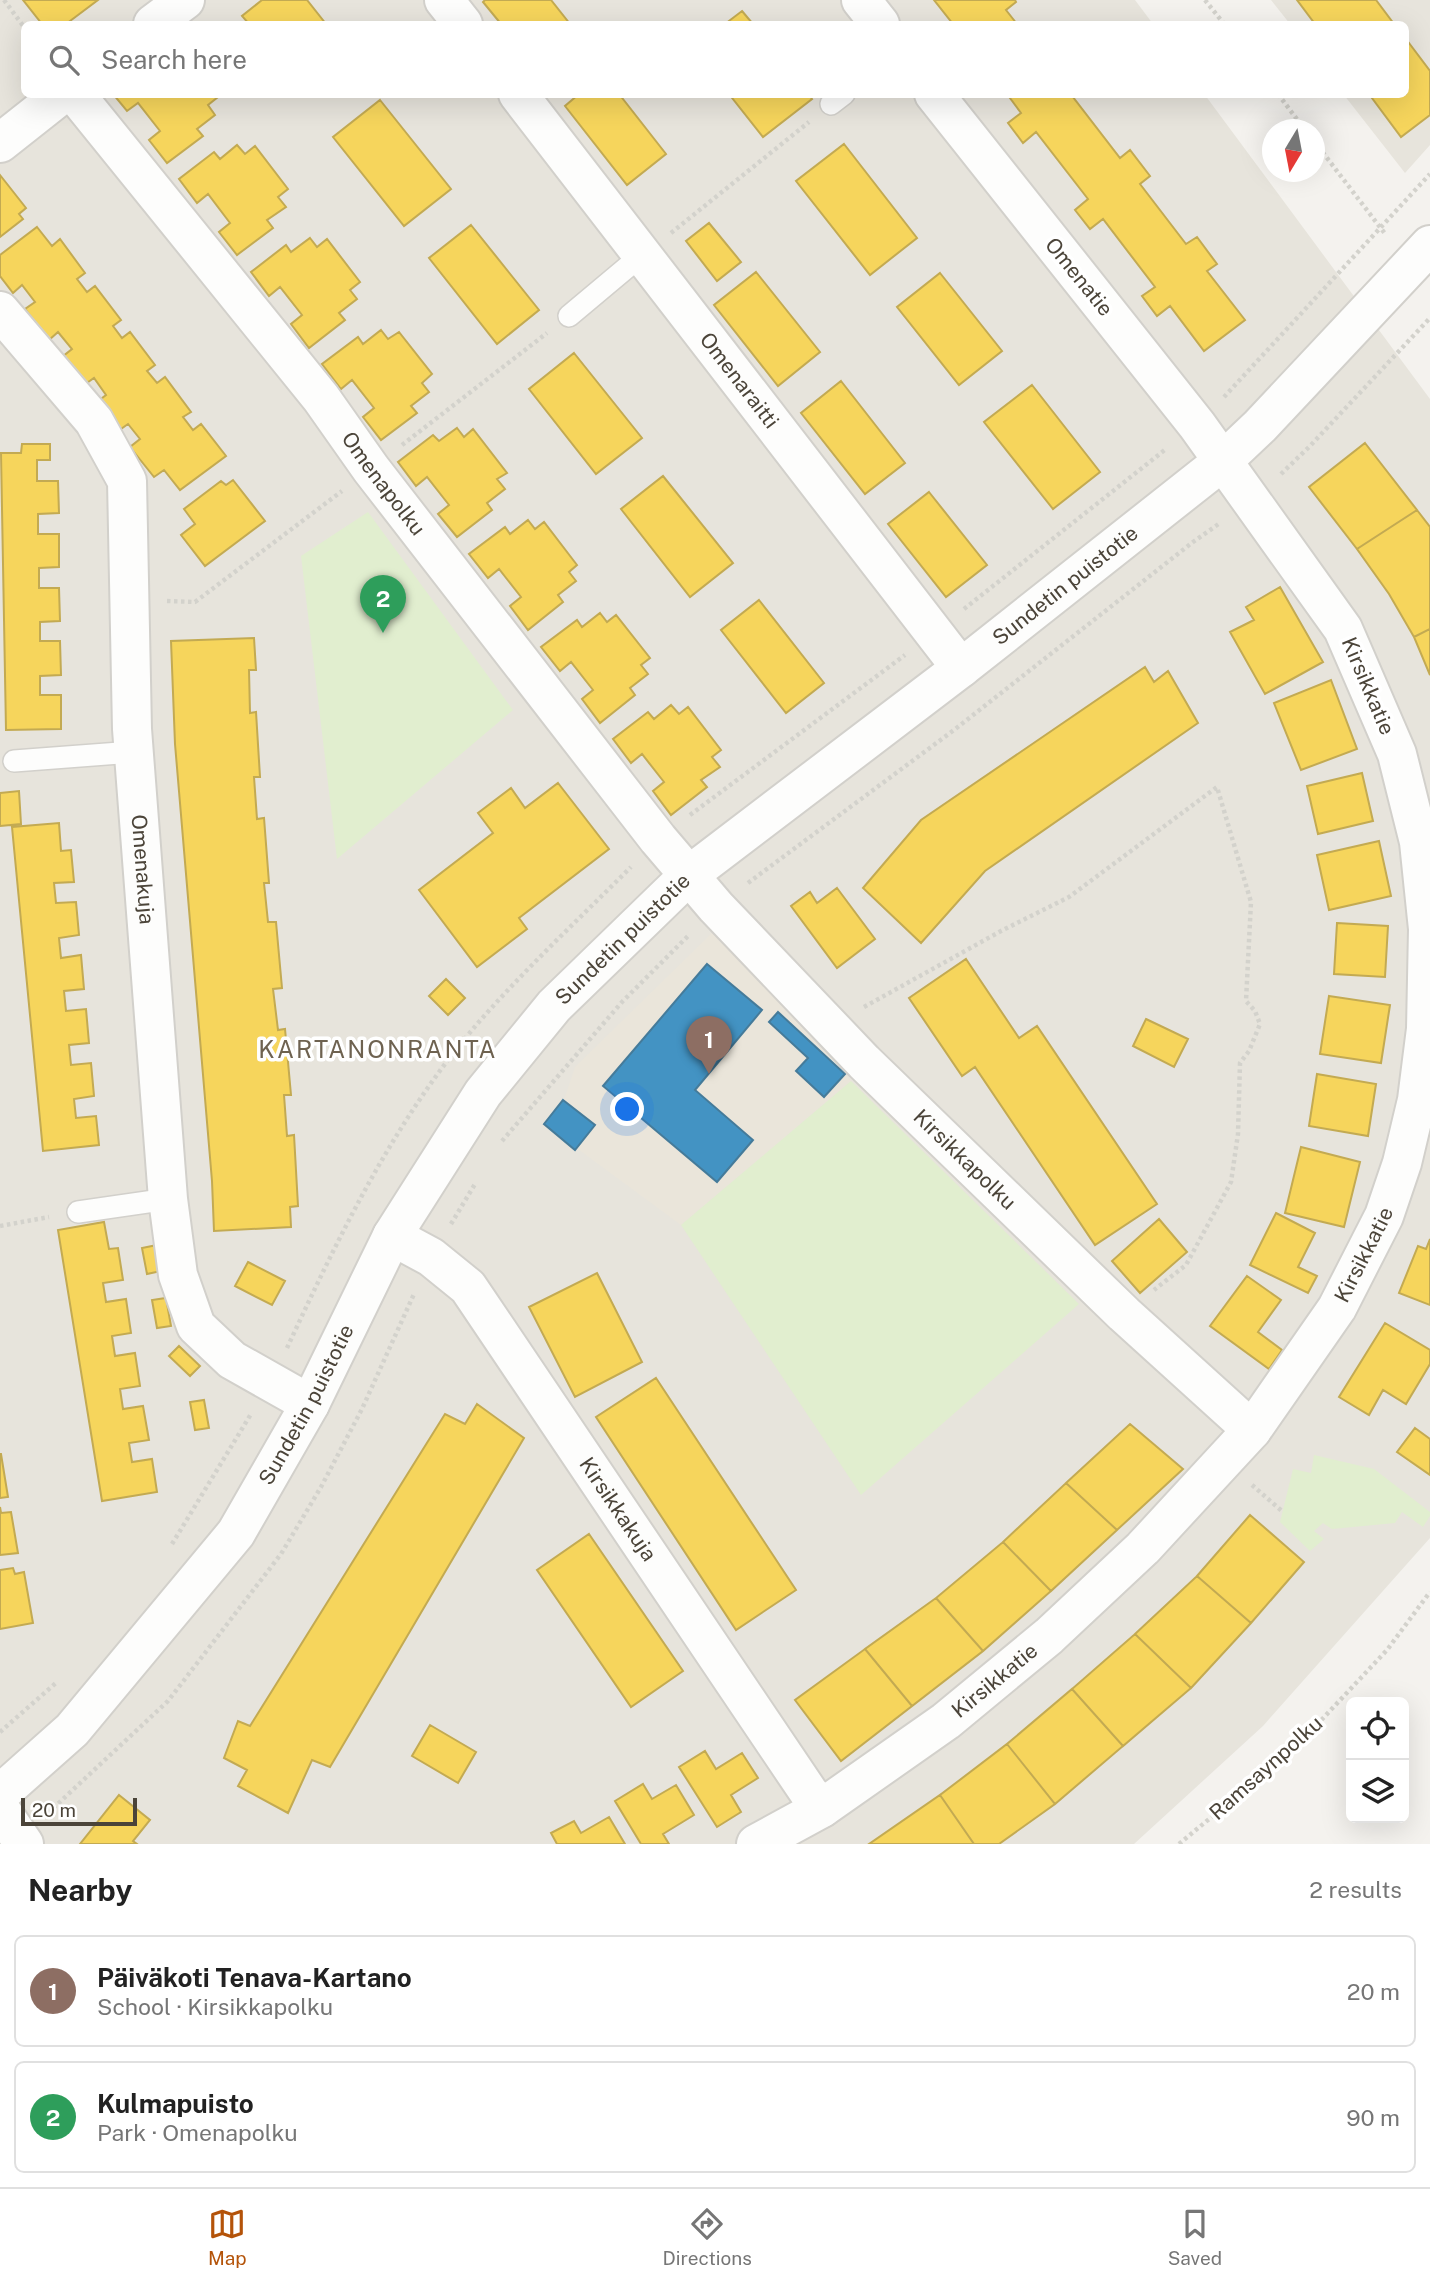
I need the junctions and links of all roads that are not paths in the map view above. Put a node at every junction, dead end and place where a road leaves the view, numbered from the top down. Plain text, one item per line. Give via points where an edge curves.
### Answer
1 (185, 0) edge
2 (444, 0) edge
3 (861, 0) edge
4 (157, 21) edge
5 (461, 21) edge
6 (878, 21) edge
7 (57, 98) edge
8 (78, 98) edge
9 (521, 98) edge
10 (937, 98) edge
11 (0, 143) edge
12 (1430, 246) edge
13 (643, 254) junction
14 (0, 311) edge
15 (569, 316) road end
16 (1223, 461) junction
17 (961, 668) junction
18 (133, 752) junction
19 (14, 761) dead end
20 (689, 875) junction
21 (168, 1199) junction
22 (78, 1212) road end
23 (392, 1236) junction
24 (310, 1404) junction
25 (1252, 1430) junction
26 (0, 1794) edge
27 (822, 1808) junction
28 (0, 1810) edge
29 (24, 1844) edge
30 (756, 1844) edge

1 - 4 street
2 - 5 street
3 - 6 street
7 - 11 street
8 - 20 street, Omenapolku via 321,398 371,469
9 - 13 street, Omenaraitti
10 - 16 street, Omenatie
12 - 16 street, Sundetin puistotie
13 - 15 lane
13 - 17 street, Omenaraitti
14 - 18 street, Omenakuja via 94,421 127,481
16 - 17 street, Sundetin puistotie
16 - 25 street, Kirsikkatie via 1343,629 1397,754 1419,842 1428,929 1426,1029 1417,1100 1384,1216 1337,1308
17 - 20 street, Sundetin puistotie
18 - 19 lane
18 - 21 street, Omenakuja
20 - 23 street, Sundetin puistotie via 529,1035 483,1093
20 - 25 street, Kirsikkapolku via 830,1026 1124,1314
21 - 22 lane
21 - 24 street, Omenakuja via 178,1275 196,1326 232,1360
23 - 24 street, Sundetin puistotie
23 - 27 street, Kirsikkakuja via 431,1257 468,1287
24 - 26 street, Sundetin puistotie via 236,1532 72,1730
25 - 27 street, Kirsikkatie via 1143,1548 1049,1636 946,1721
27 - 30 street, Kirsikkatie
28 - 29 street

